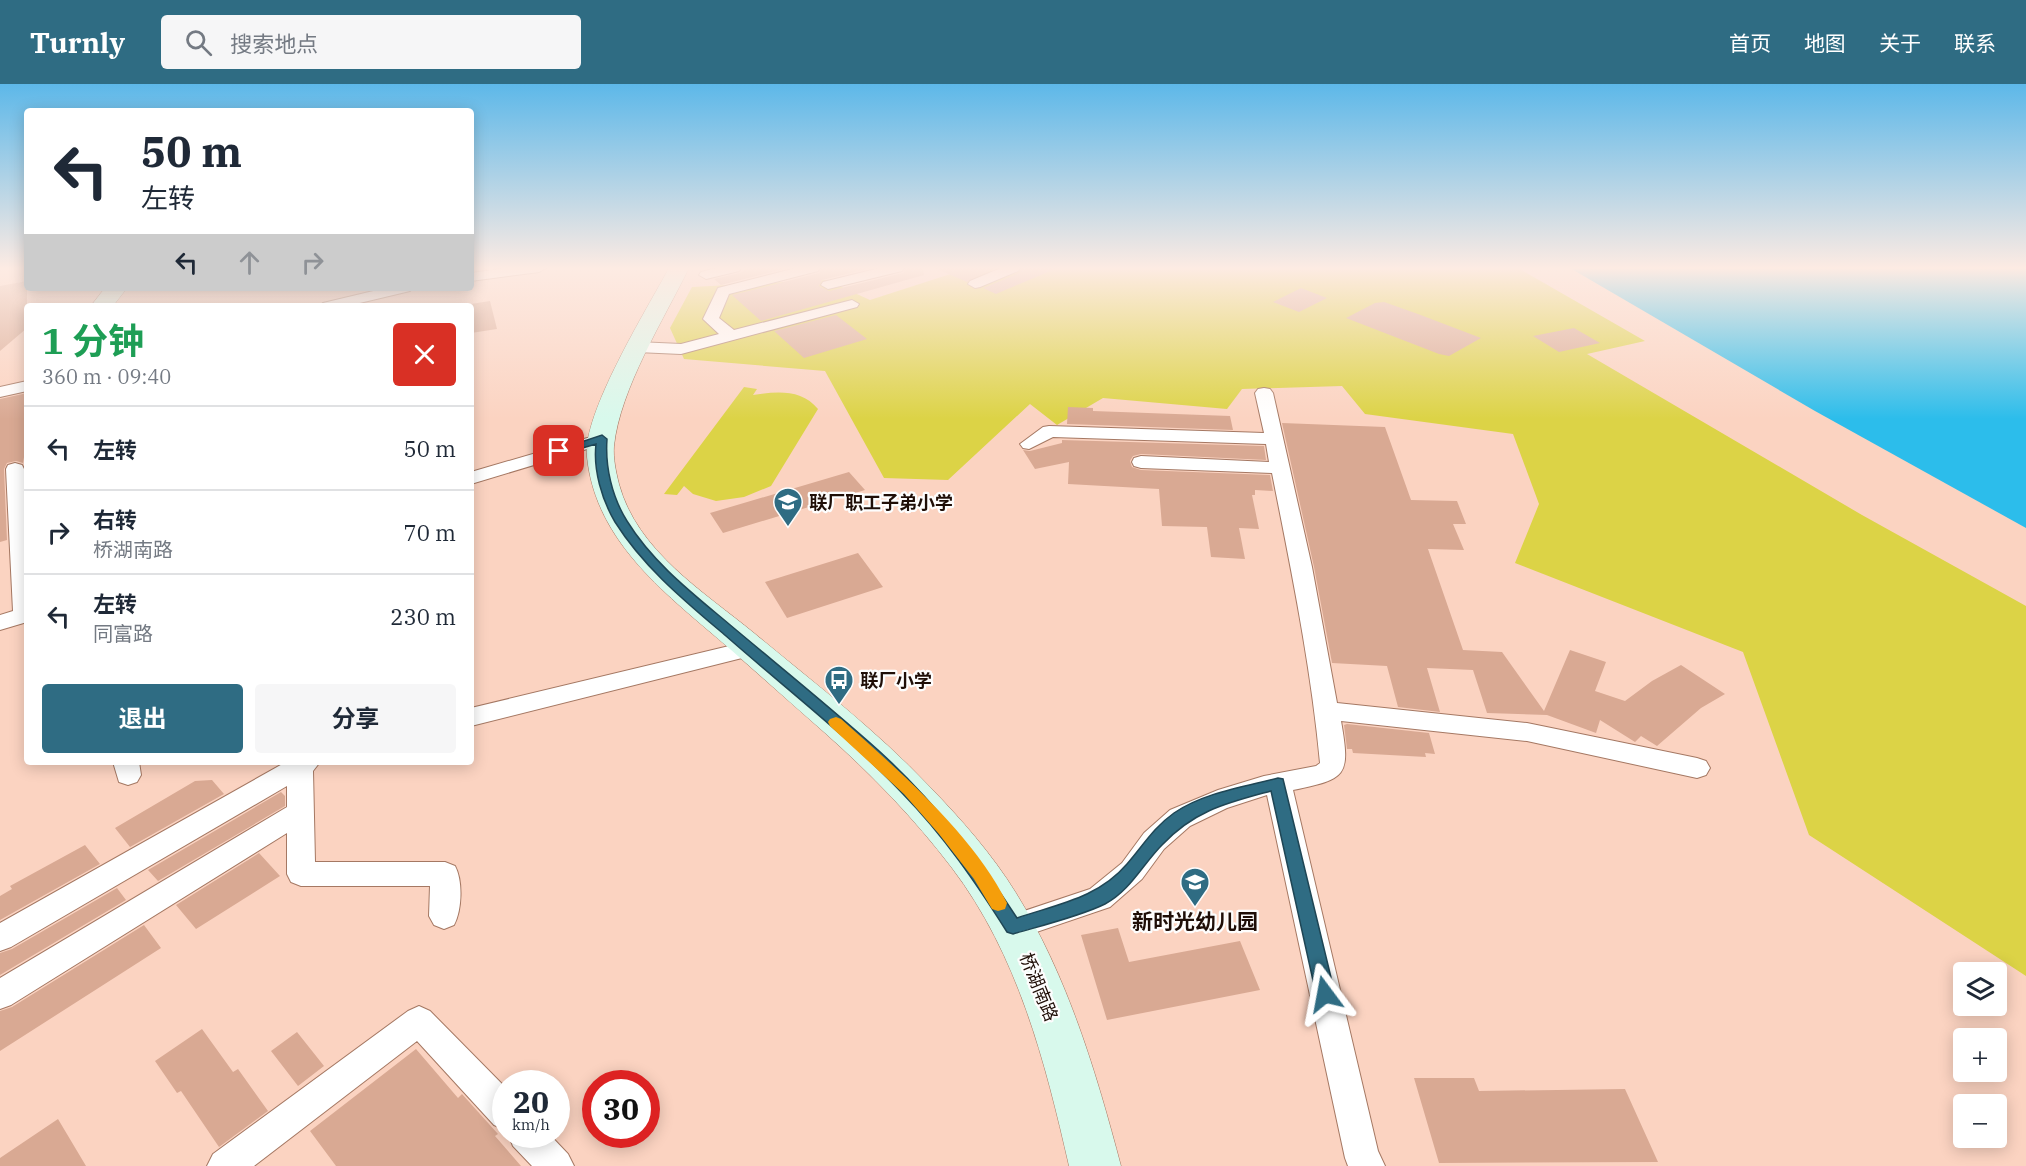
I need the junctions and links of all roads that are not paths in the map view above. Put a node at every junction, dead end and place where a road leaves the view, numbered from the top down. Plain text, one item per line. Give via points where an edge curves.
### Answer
1 (652, 318) edge
2 (711, 318) edge
3 (797, 318) edge
4 (731, 336) junction
5 (637, 347) junction
6 (24, 387) edge
7 (0, 392) edge
8 (1264, 393) dead end
9 (602, 439) junction
10 (1274, 439) junction
11 (1029, 444) dead end
12 (1141, 462) dead end
13 (1280, 468) junction
14 (14, 469) edge
15 (474, 477) edge
16 (24, 591) edge
17 (24, 616) edge
18 (0, 623) edge
19 (750, 649) junction
20 (1326, 711) junction
21 (474, 716) edge
22 (301, 765) edge
23 (303, 765) edge
24 (1698, 768) dead end
25 (1278, 784) junction
26 (300, 812) junction
27 (444, 916) dead end
28 (1013, 927) junction
29 (0, 938) edge
30 (0, 995) edge
31 (492, 1098) edge
32 (539, 1148) edge
33 (225, 1166) edge
34 (556, 1166) edge
35 (1095, 1166) edge
36 (1367, 1166) edge

1 - 5 main road, 桥湖南路
2 - 4 street
3 - 4 street
4 - 5 street via 681,349
5 - 9 main road, 桥湖南路 via 614,398
6 - 7 street
8 - 10 street
9 - 15 street
9 - 19 main road, 桥湖南路 via 600,455 607,493 621,521 648,559
10 - 11 street via 1049,431
10 - 13 street
12 - 13 street
13 - 20 street
14 - 16 street
17 - 18 street
19 - 21 street
19 - 28 main road, 桥湖南路 via 909,790 980,874
20 - 24 street via 1527,732
20 - 25 street via 1333,766 1324,774
22 - 29 street
23 - 26 street
25 - 28 street via 1218,800 1180,818 1154,841 1132,871 1100,898
25 - 36 street via 1362,1158
26 - 27 street via 301,874 445,874
26 - 30 street
28 - 35 main road, 桥湖南路 via 1043,992 1082,1111
31 - 33 street via 419,1021
32 - 34 street

